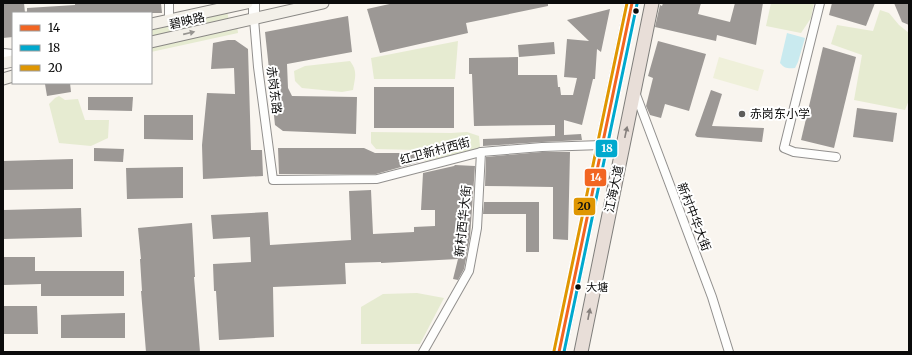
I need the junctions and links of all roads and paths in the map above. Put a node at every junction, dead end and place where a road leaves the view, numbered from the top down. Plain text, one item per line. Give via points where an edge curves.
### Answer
1 (168, 3) edge
2 (247, 3) edge
3 (254, 3) edge
4 (323, 3) edge
5 (632, 3) edge
6 (652, 3) edge
7 (820, 3) edge
8 (254, 19) junction
9 (169, 20) junction
10 (152, 24) edge
11 (152, 42) edge
12 (634, 91) junction
13 (602, 145) junction
14 (481, 152) junction
15 (836, 157) dead end
16 (273, 180) joint
17 (423, 352) edge
18 (559, 352) edge
19 (581, 352) edge
20 (729, 352) edge

1 - 9 street
2 - 9 main road, 碧映路
3 - 8 street, 赤岗东路
4 - 8 main road, 碧映路
5 - 13 highway, 江海大道
6 - 12 highway, 江海大道
7 - 15 street via 784,148 794,152
11 -> 8 main road, 碧映路
8 - 16 street, 赤岗东路
9 - 10 main road, 碧映路
19 -> 12 highway, 江海大道
12 - 20 street, 新村中华大街 via 712,297
13 - 14 street, 红卫新村西街 via 542,146
13 - 18 highway, 江海大道
14 - 16 street, 红卫新村西街 via 377,180
14 - 17 street, 新村西华大街 via 477,228 469,271

